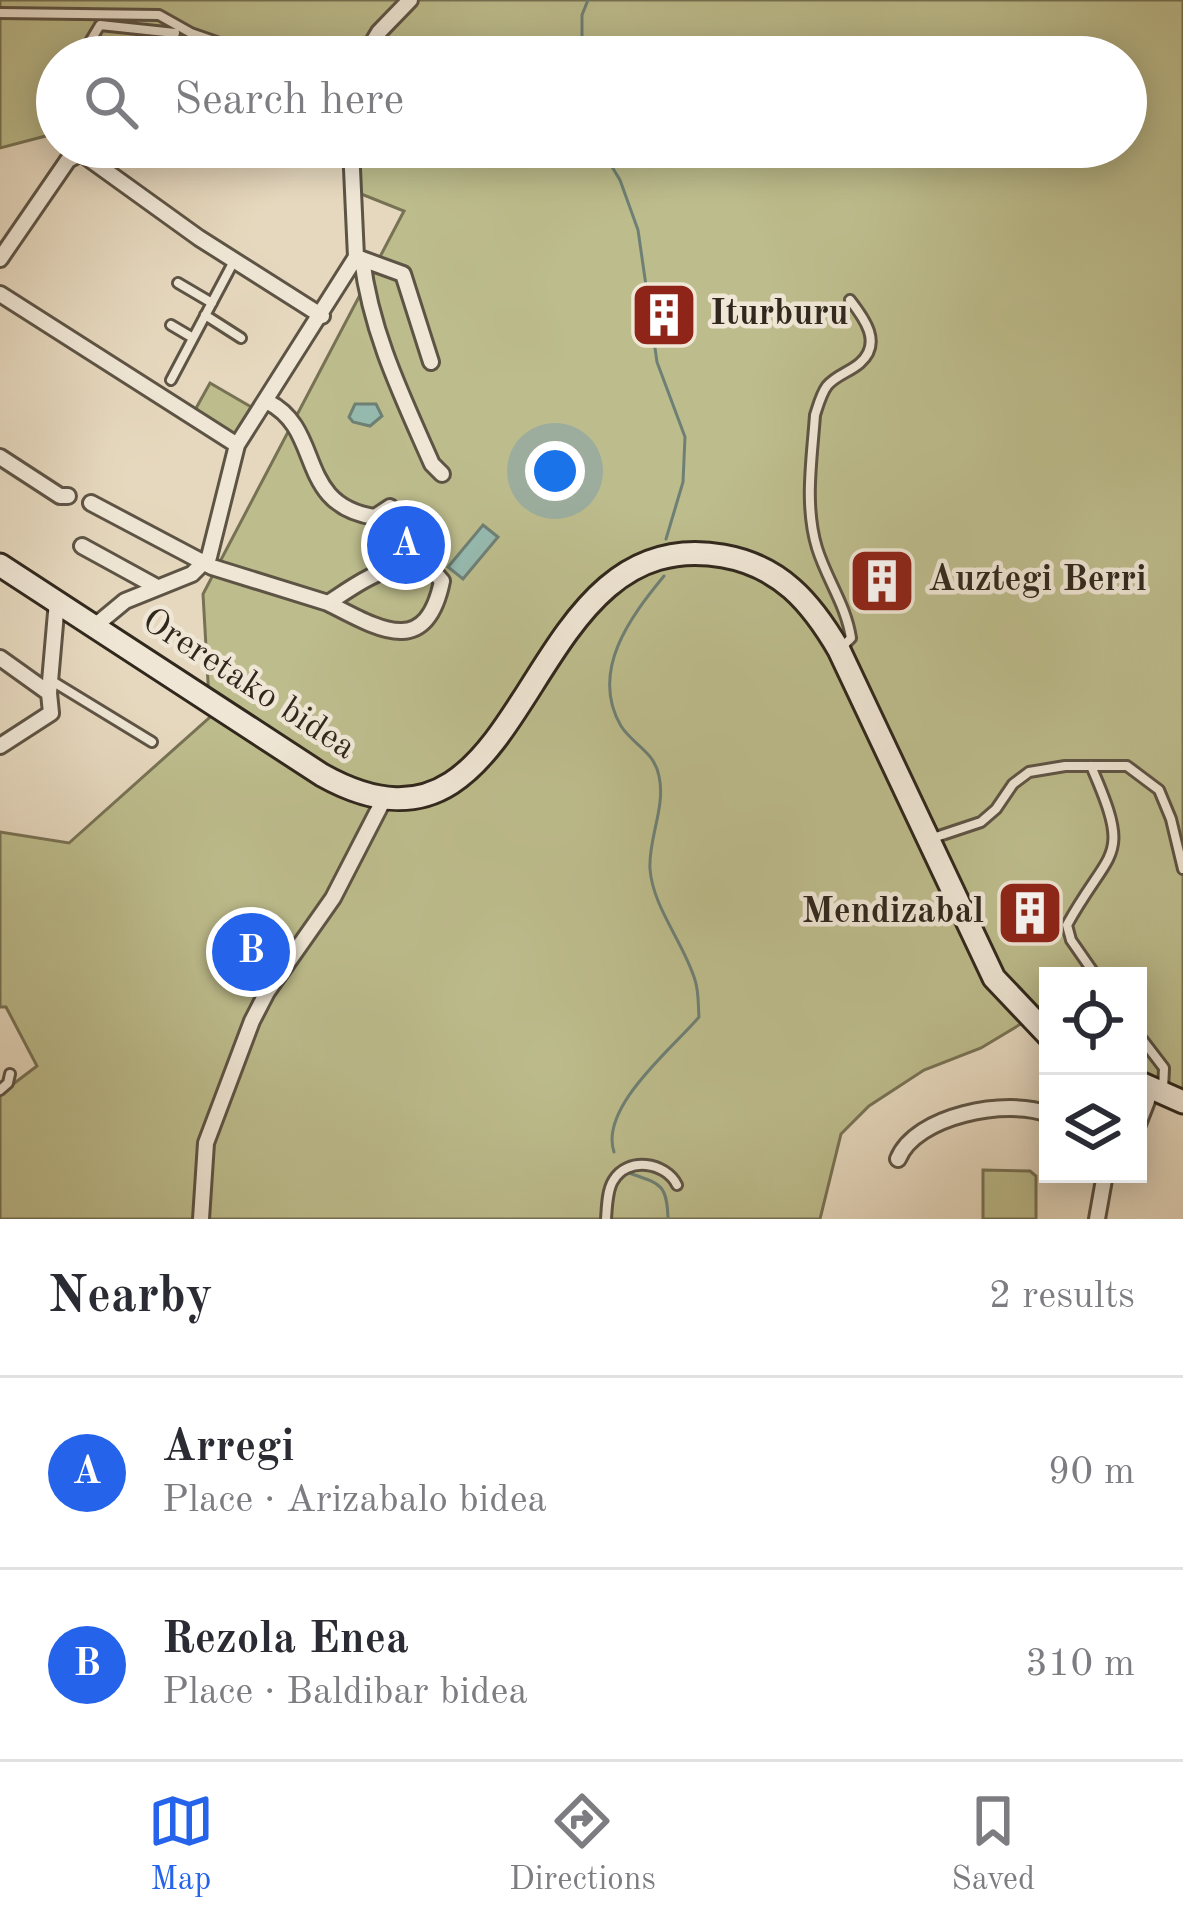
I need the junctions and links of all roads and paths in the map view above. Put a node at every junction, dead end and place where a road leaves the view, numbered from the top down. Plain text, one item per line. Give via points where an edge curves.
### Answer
1 (410, 0) edge
2 (0, 13) edge
3 (180, 30) junction
4 (93, 36) edge
5 (173, 36) edge
6 (198, 36) edge
7 (377, 36) edge
8 (63, 168) edge
9 (102, 168) edge
10 (353, 168) edge
11 (359, 258) junction
12 (0, 259) edge
13 (235, 260) junction
14 (178, 284) dead end
15 (0, 294) edge
16 (850, 300) dead end
17 (212, 303) junction
18 (205, 315) junction
19 (322, 316) junction
20 (171, 325) dead end
21 (193, 338) junction
22 (241, 338) dead end
23 (430, 362) dead end
24 (160, 368) dead end
25 (177, 368) junction
26 (170, 380) dead end
27 (268, 402) junction
28 (237, 445) junction
29 (0, 457) edge
30 (442, 474) dead end
31 (68, 496) dead end
32 (91, 503) dead end
33 (390, 507) dead end
34 (82, 546) dead end
35 (204, 563) junction
36 (0, 565) edge
37 (155, 586) junction
38 (57, 601) junction
39 (328, 603) junction
40 (96, 625) junction
41 (839, 650) junction
42 (0, 658) edge
43 (50, 686) junction
44 (152, 742) dead end
45 (0, 746) edge
46 (1091, 766) junction
47 (384, 799) junction
48 (929, 839) junction
49 (1183, 868) edge
50 (1090, 967) edge
51 (1039, 1026) edge
52 (1147, 1046) edge
53 (10, 1074) dead end
54 (0, 1090) edge
55 (1157, 1091) edge
56 (1039, 1112) edge
57 (898, 1159) dead end
58 (1104, 1183) edge
59 (677, 1185) dead end
60 (201, 1219) edge
61 (606, 1219) edge
62 (1097, 1219) edge

1 - 7 street
2 - 3 lane via 159,15
3 - 4 lane via 100,25
3 - 5 lane
3 - 6 lane
8 - 12 street
9 - 13 street
10 - 11 street
11 - 19 street
11 - 23 street via 403,274
11 - 30 street via 377,335
13 - 17 lane
13 - 19 street
14 - 17 lane
15 - 28 street
16 - 41 lane via 871,334 869,351 820,400 809,511 848,620 851,638
17 - 18 lane
18 - 21 lane
18 - 22 lane
19 - 27 street
20 - 21 lane
21 - 25 lane
24 - 25 lane
25 - 26 lane
27 - 28 street
27 - 33 street via 292,420 333,501 375,517
28 - 35 street
29 - 31 street
32 - 35 street
34 - 37 street
35 - 37 street
35 - 39 street
36 - 38 main road, Oreretako bidea
37 - 40 street
38 - 40 main road, Oreretako bidea
38 - 43 street via 59,650
39 - 39 street via 377,628 413,630 433,615 442,581 428,570 383,569
40 - 47 main road, Oreretako bidea via 322,775
41 - 47 main road, Oreretako bidea via 818,614 772,573 706,553 656,557 604,586 581,611 470,771 427,796
41 - 48 main road, Oreretako bidea
42 - 43 street
43 - 44 lane
43 - 45 street via 46,720
46 - 48 lane via 1029,772 981,822
46 - 49 lane via 1127,766 1159,790
46 - 50 lane via 1115,843 1067,925
47 - 60 street via 333,898 252,1021 206,1143
48 - 51 main road, Oreretako bidea via 994,978
52 - 55 lane via 1164,1068
53 - 54 lane
56 - 57 street via 988,1108 924,1130 905,1142
58 - 62 street
59 - 61 lane via 657,1168 630,1166 613,1181

